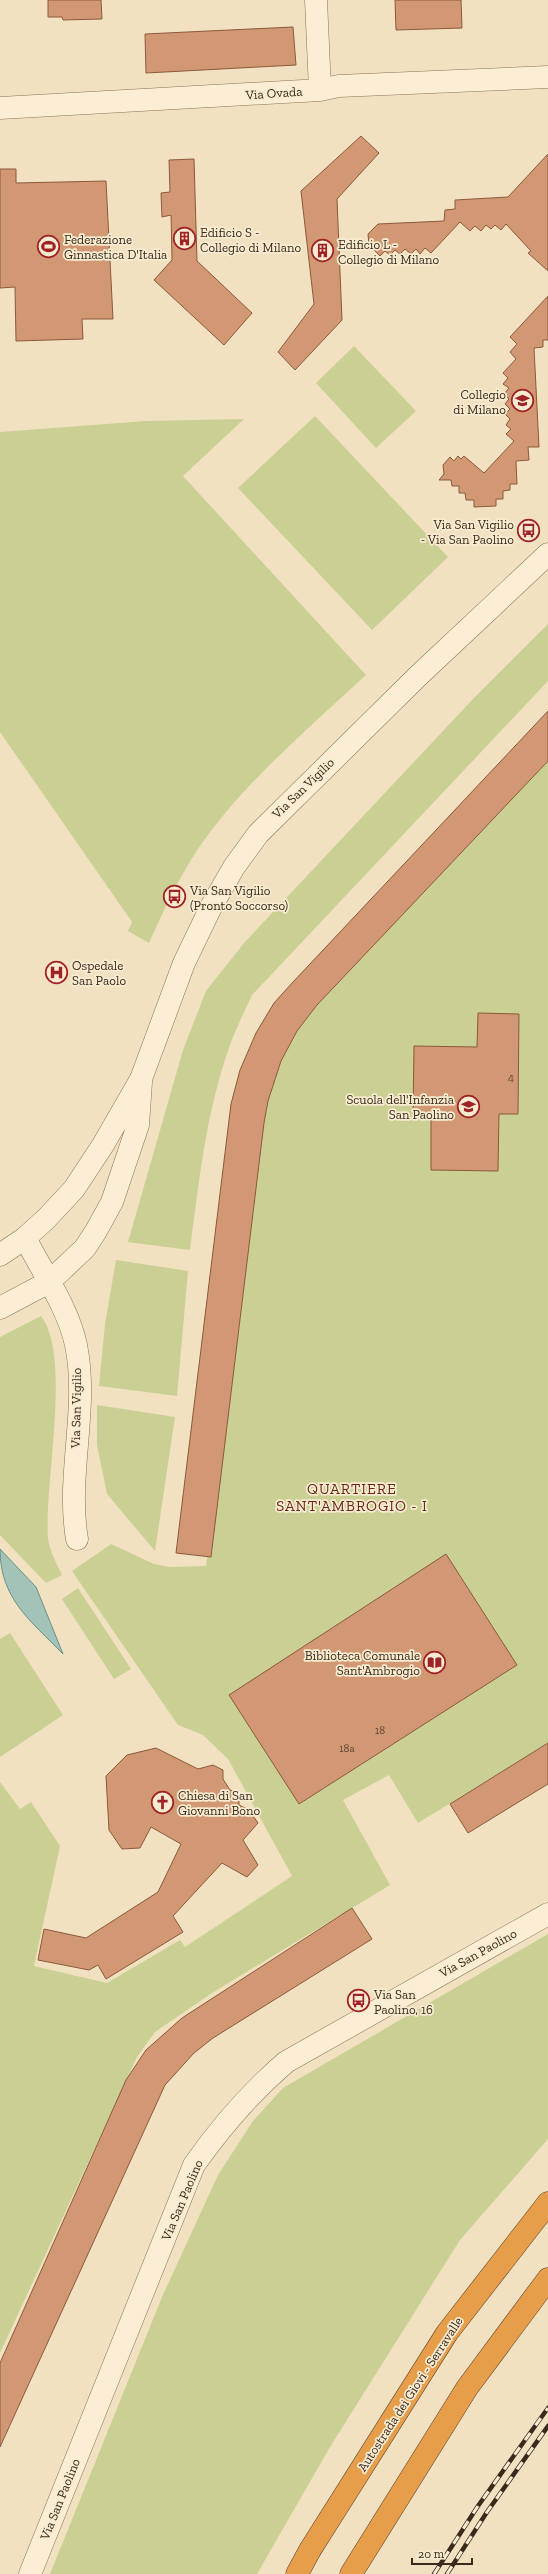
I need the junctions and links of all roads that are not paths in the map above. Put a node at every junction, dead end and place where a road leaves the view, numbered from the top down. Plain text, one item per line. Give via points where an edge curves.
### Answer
1 (316, 0) edge
2 (548, 77) edge
3 (320, 90) junction
4 (0, 108) edge
5 (548, 554) edge
6 (141, 1079) junction
7 (25, 1238) junction
8 (0, 1255) edge
9 (49, 1282) junction
10 (0, 1308) edge
11 (77, 1539) dead end
12 (548, 1914) edge
13 (548, 2203) edge
14 (548, 2279) edge
15 (30, 2574) edge
16 (297, 2574) edge
17 (351, 2574) edge

1 - 3 street
2 - 3 street, Via Ovada via 339,86
3 - 4 street, Via Ovada
5 - 6 street, Via San Vigilio via 418,676 258,834 231,873 196,937
6 - 7 street, Via San Vigilio via 74,1189
6 - 9 street, Via San Vigilio via 138,1125 112,1202 85,1248
7 - 8 street, Via San Vigilio
7 - 9 street, Via San Vigilio
9 - 10 street, Via San Vigilio
9 - 11 street, Via San Vigilio via 72,1330 76,1346 79,1396 73,1514
12 - 15 street, Via San Paolino via 286,2062 259,2085 223,2125 194,2165
13 - 16 highway, Autostrada dei Giovi - Serravalle via 447,2333
14 - 17 highway via 467,2388

